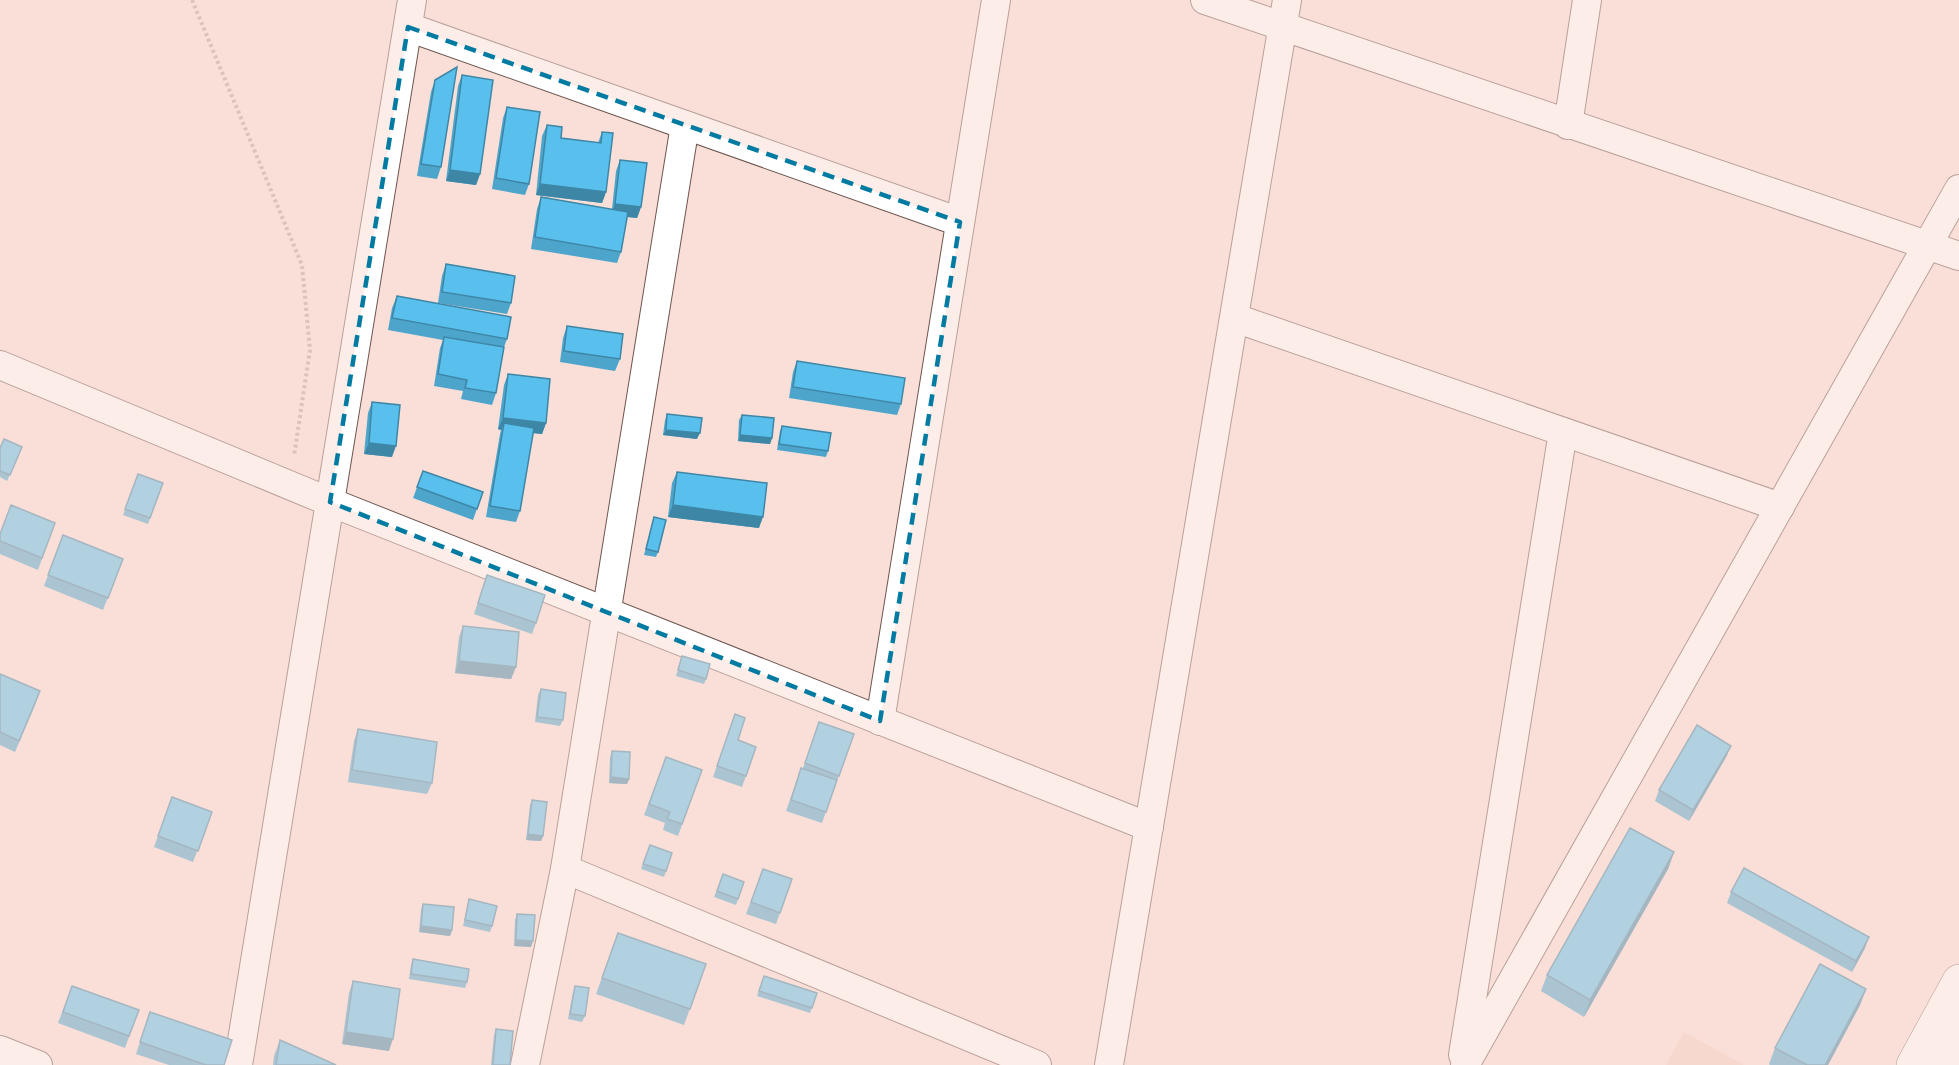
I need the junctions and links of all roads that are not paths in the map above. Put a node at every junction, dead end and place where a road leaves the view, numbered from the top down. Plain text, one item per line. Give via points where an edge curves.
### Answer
1 (996, 0) edge
2 (1205, 0) edge
3 (1587, 0) edge
4 (1285, 13) edge
5 (410, 14) edge
6 (686, 125) junction
7 (1568, 125) junction
8 (1959, 189) edge
9 (960, 222) junction
10 (1929, 246) junction
11 (1959, 256) edge
12 (1235, 318) junction
13 (0, 365) edge
14 (1563, 432) junction
15 (330, 502) junction
16 (1780, 507) junction
17 (606, 612) junction
18 (880, 721) junction
19 (1149, 826) junction
20 (565, 869) junction
21 (1959, 981) edge
22 (1959, 1032) edge
23 (0, 1050) edge
24 (38, 1065) edge
25 (238, 1065) edge
26 (525, 1065) edge
27 (1037, 1065) edge
28 (1109, 1065) edge
29 (1463, 1065) edge
30 (1913, 1065) edge
31 (1942, 1065) edge

1 - 9 street
2 - 4 street
3 - 7 street
4 - 7 street
4 - 12 street
5 - 6 street
5 - 15 street
6 - 9 street
6 - 17 street
7 - 10 street
8 - 10 street
9 - 18 street
10 - 11 street
10 - 16 street
12 - 14 street
12 - 19 street
13 - 15 street
14 - 16 street
14 - 29 street
15 - 17 street
15 - 25 street
16 - 29 street
17 - 18 street
17 - 20 street
18 - 19 street
19 - 28 street
20 - 26 street
20 - 27 street
21 - 30 street
22 - 31 street
23 - 24 street

